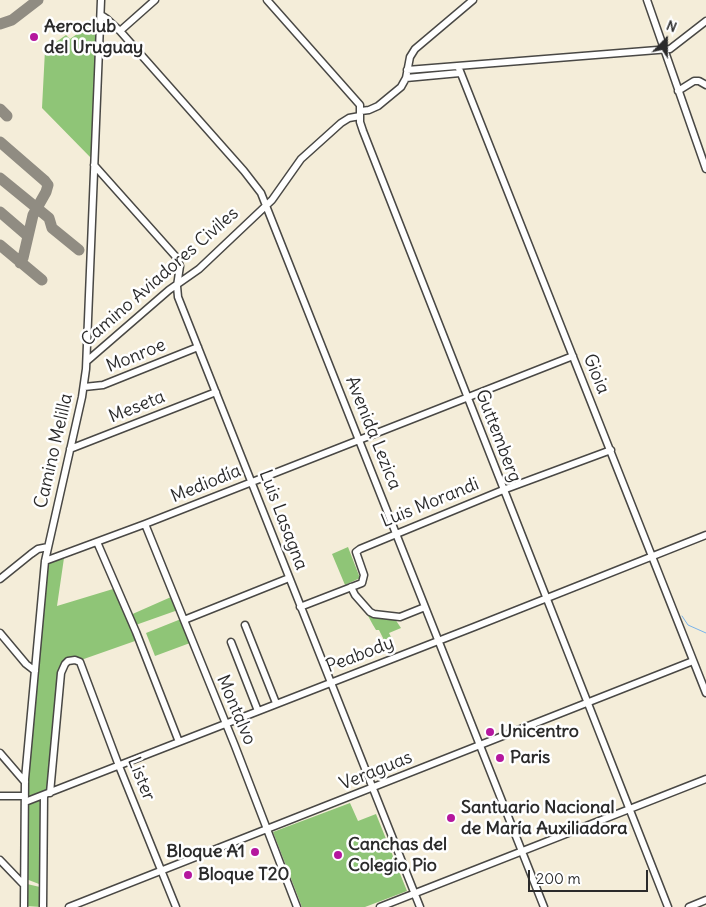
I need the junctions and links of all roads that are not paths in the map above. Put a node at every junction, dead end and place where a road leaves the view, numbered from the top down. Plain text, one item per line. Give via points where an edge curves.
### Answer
1 (101, 0) edge
2 (155, 0) edge
3 (267, 0) edge
4 (473, 0) edge
5 (647, 0) edge
6 (101, 15) junction
7 (706, 21) edge
8 (120, 31) junction
9 (664, 50) junction
10 (459, 69) junction
11 (408, 70) junction
12 (406, 78) junction
13 (706, 85) edge
14 (678, 91) junction
15 (360, 114) junction
16 (94, 165) junction
17 (706, 170) edge
18 (266, 204) junction
19 (177, 286) junction
20 (198, 347) junction
21 (573, 356) junction
22 (87, 361) junction
23 (84, 387) junction
24 (216, 392) junction
25 (467, 397) junction
26 (360, 439) junction
27 (70, 448) junction
28 (611, 450) junction
29 (252, 482) junction
30 (503, 490) junction
31 (145, 524) junction
32 (397, 533) junction
33 (706, 535) edge
34 (97, 542) junction
35 (48, 547) junction
36 (652, 557) junction
37 (46, 561) junction
38 (289, 578) junction
39 (0, 579) edge
40 (351, 587) junction
41 (546, 598) junction
42 (300, 607) junction
43 (425, 607) junction
44 (184, 620) junction
45 (245, 626) dead end
46 (0, 633) edge
47 (438, 640) junction
48 (231, 642) dead end
49 (693, 661) junction
50 (36, 671) junction
51 (330, 682) junction
52 (706, 693) edge
53 (276, 704) junction
54 (587, 704) junction
55 (258, 711) junction
56 (226, 724) junction
57 (179, 742) junction
58 (480, 746) junction
59 (0, 753) edge
60 (119, 766) junction
61 (706, 779) edge
62 (26, 782) junction
63 (372, 788) junction
64 (47, 794) junction
65 (0, 796) edge
66 (25, 799) junction
67 (629, 808) junction
68 (268, 829) junction
69 (521, 852) junction
70 (0, 860) edge
71 (162, 871) junction
72 (24, 885) junction
73 (414, 893) junction
74 (706, 900) edge
75 (24, 907) edge
76 (43, 907) edge
77 (69, 907) edge
78 (176, 907) edge
79 (297, 907) edge
80 (380, 907) edge
81 (420, 907) edge
82 (544, 907) edge
83 (668, 907) edge
84 (689, 907) edge

1 - 6 street, Camino Melilla
2 - 8 street
3 - 15 street, Guttemberg via 360,105
4 - 11 street, Camino Aviadores Civiles via 417,46
5 - 9 street
6 - 8 street, Avenida Lezica
6 - 16 street, Camino Melilla
7 - 9 street via 670,49
8 - 18 street, Avenida Lezica via 244,170
9 - 10 street
9 - 14 street
10 - 11 street
10 - 12 street
10 - 21 street, Gioia
11 - 12 street, Camino Aviadores Civiles
12 - 15 street, Camino Aviadores Civiles via 383,103
13 - 14 street via 694,81
14 - 17 street
15 - 18 street, Camino Aviadores Civiles via 341,123 301,160 280,191
15 - 25 street, Guttemberg via 363,131
16 - 19 street, Luis Lasagna via 177,258 180,266
16 - 22 street, Camino Melilla
18 - 19 street, Camino Aviadores Civiles
18 - 26 street, Avenida Lezica
19 - 20 street, Luis Lasagna via 178,297
19 - 22 street, Camino Aviadores Civiles
20 - 23 street, Monroe via 113,382
20 - 24 street, Luis Lasagna
21 - 25 street, Mediodía
21 - 28 street, Gioia
22 - 23 street, Camino Melilla
23 - 27 street, Camino Melilla
24 - 27 street, Meseta
24 - 29 street, Luis Lasagna
25 - 26 street, Mediodía
25 - 30 street, Guttemberg
26 - 29 street, Mediodía
26 - 32 street, Avenida Lezica
27 - 35 street, Camino Melilla
28 - 30 street, Luis Morandi
28 - 36 street, Gioia
29 - 31 street, Mediodía
29 - 38 street, Luis Lasagna
30 - 32 street, Luis Morandi
30 - 41 street, Guttemberg
31 - 34 street, Mediodía
31 - 44 street, Montalvo
32 - 40 street, Luis Morandi via 357,550 365,578 362,583
32 - 43 street, Avenida Lezica
33 - 36 street, Peabody
34 - 37 street, Mediodía
34 - 57 street
35 - 37 street, Camino Melilla
35 - 39 street via 38,549
36 - 41 street, Peabody
36 - 49 street, Gioia
37 - 50 street, Camino Melilla
38 - 42 street, Luis Lasagna
38 - 44 street
40 - 42 street
40 - 43 street via 374,614 398,617
41 - 47 street, Peabody
41 - 54 street, Guttemberg
42 - 51 street, Luis Lasagna
43 - 47 street, Avenida Lezica
44 - 56 street, Montalvo
45 - 53 street
46 - 50 street
47 - 51 street, Peabody
47 - 58 street, Avenida Lezica
48 - 55 street
49 - 52 street, Gioia
49 - 54 street, Veraguas
50 - 62 street, Camino Melilla
51 - 53 street, Peabody
51 - 63 street, Luis Lasagna
53 - 55 street, Peabody
54 - 58 street, Veraguas
54 - 67 street, Guttemberg
55 - 56 street, Peabody
56 - 57 street, Peabody
56 - 68 street, Montalvo
57 - 60 street, Peabody
58 - 63 street, Veraguas
58 - 69 street, Avenida Lezica
59 - 62 street
60 - 64 street, Peabody
60 - 64 street, Lister via 80,662 68,661 61,674
60 - 71 street, Lister
61 - 67 street
62 - 66 street, Camino Melilla
63 - 68 street, Veraguas
63 - 73 street, Luis Lasagna
64 - 66 street, Peabody
64 - 76 street
65 - 66 street
66 - 72 street, Camino Melilla
67 - 69 street
67 - 83 street, Guttemberg
68 - 71 street, Veraguas
68 - 79 street, Montalvo
69 - 73 street
69 - 82 street, Avenida Lezica
70 - 72 street
71 - 77 street, Veraguas
71 - 78 street, Lister
72 - 75 street, Camino Melilla
73 - 80 street
73 - 81 street, Luis Lasagna
74 - 84 street

